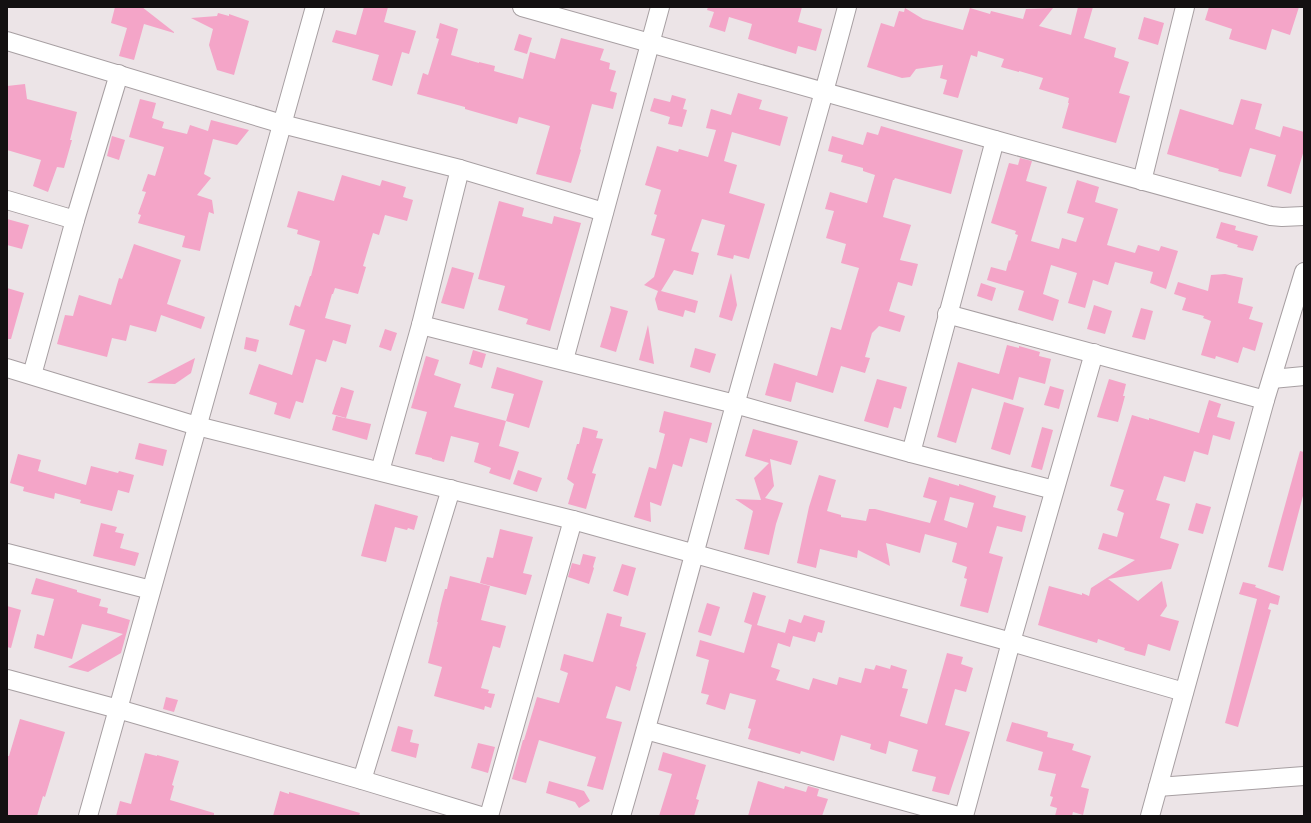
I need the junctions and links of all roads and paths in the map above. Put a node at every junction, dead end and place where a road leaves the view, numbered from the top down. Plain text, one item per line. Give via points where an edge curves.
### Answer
1 (315, 7) edge
2 (522, 7) edge
3 (660, 7) edge
4 (847, 7) edge
5 (1184, 7) edge
6 (7, 41) edge
7 (649, 43) junction
8 (119, 74) junction
9 (825, 92) junction
10 (282, 124) junction
11 (995, 140) junction
12 (460, 169) junction
13 (1142, 181) junction
14 (7, 200) edge
15 (604, 212) junction
16 (1304, 216) edge
17 (75, 220) junction
18 (1304, 272) edge
19 (947, 314) junction
20 (421, 325) junction
21 (1094, 353) junction
22 (564, 360) junction
23 (7, 368) edge
24 (32, 375) junction
25 (1304, 376) edge
26 (1272, 379) junction
27 (1265, 400) junction
28 (735, 404) junction
29 (197, 426) junction
30 (911, 453) junction
31 (380, 471) junction
32 (451, 489) junction
33 (1054, 490) junction
34 (573, 520) junction
35 (7, 553) edge
36 (694, 553) junction
37 (152, 590) junction
38 (1011, 642) junction
39 (7, 679) edge
40 (1184, 692) junction
41 (118, 709) junction
42 (646, 730) junction
43 (1304, 776) edge
44 (362, 780) junction
45 (1158, 787) junction
46 (443, 811) edge
47 (88, 816) edge
48 (481, 816) edge
49 (489, 816) edge
50 (621, 816) edge
51 (958, 816) edge
52 (964, 816) edge
53 (1150, 816) edge

1 - 10 street
2 - 7 street
3 - 7 street
4 - 9 street
5 - 13 street
6 - 8 street
7 - 9 street
7 - 15 street
8 - 10 street
8 - 17 street
9 - 11 street
9 - 28 street
10 - 12 street
10 - 29 street
11 - 13 street
11 - 19 street
12 - 15 street
12 - 20 street
13 - 16 street via 1272,216
14 - 17 street
15 - 22 street
17 - 24 street
18 - 26 street
19 - 21 street
19 - 30 street
20 - 22 street
20 - 31 street
21 - 27 street
21 - 33 street
22 - 28 street
23 - 24 street
24 - 29 street
25 - 26 street
26 - 27 street
27 - 40 street
28 - 30 street
28 - 36 street
29 - 31 street
29 - 37 street
30 - 33 street
31 - 32 street
32 - 34 street
32 - 44 street
33 - 38 street
34 - 36 street
34 - 49 street
35 - 37 street
36 - 38 street
36 - 42 street
37 - 41 street
38 - 40 street
38 - 52 street
39 - 41 street
40 - 45 street
41 - 44 street
41 - 47 street
42 - 50 street
42 - 51 street
43 - 45 street
44 - 46 street
45 - 53 street
46 - 48 street

